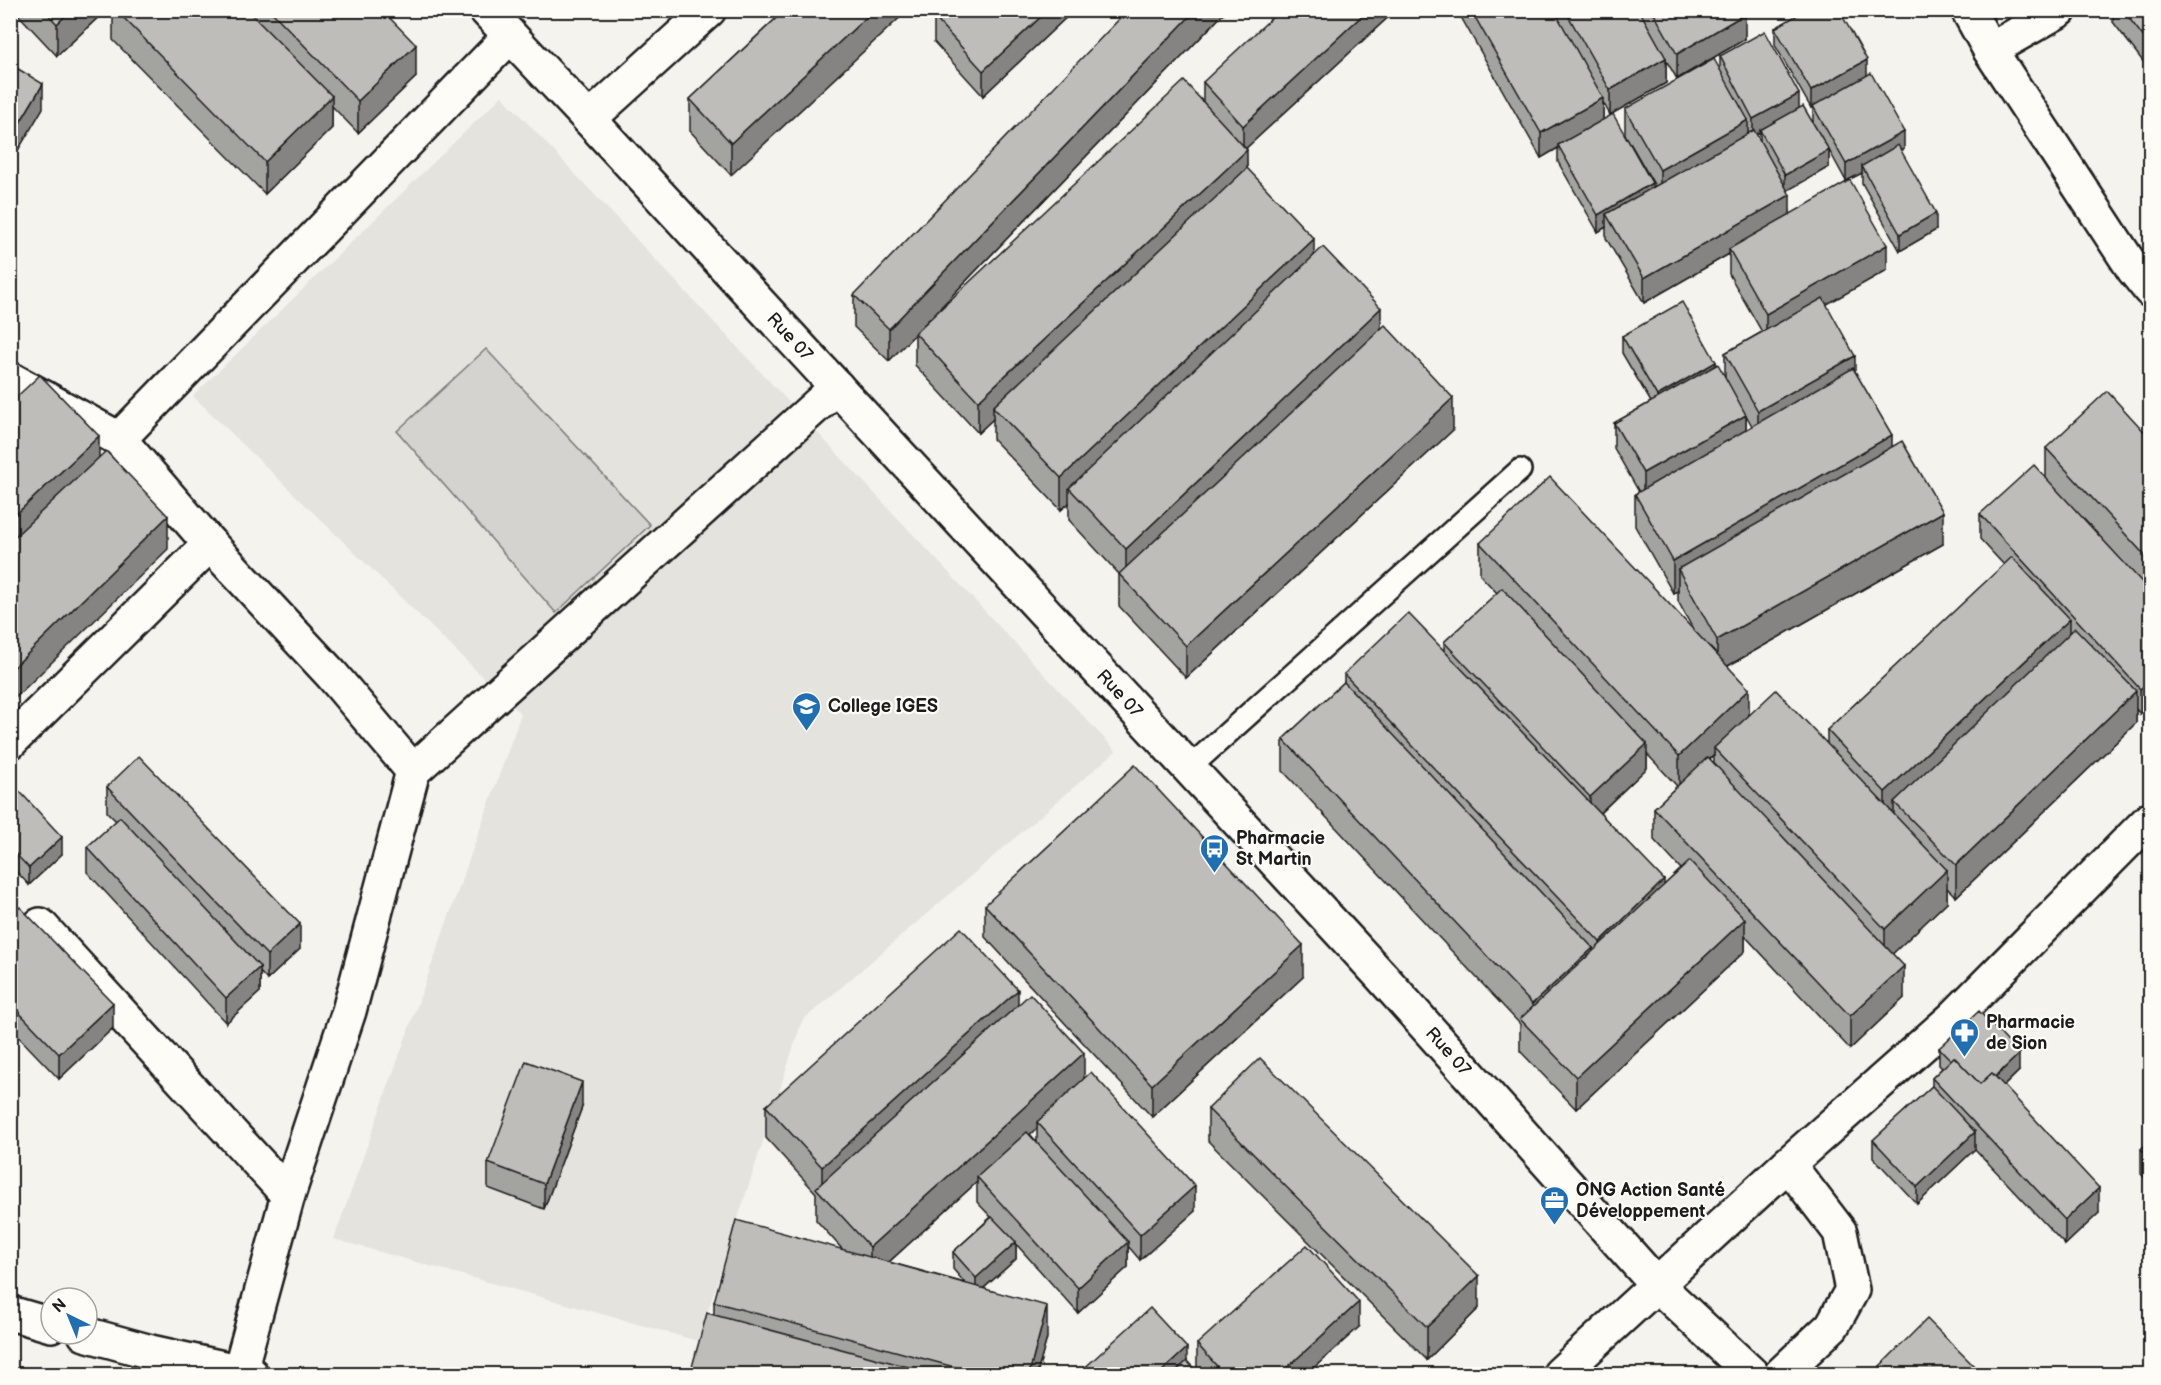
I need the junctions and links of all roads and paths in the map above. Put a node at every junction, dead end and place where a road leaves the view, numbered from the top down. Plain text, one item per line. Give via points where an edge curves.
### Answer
1 (486, 10) edge
2 (709, 10) edge
3 (1968, 10) edge
4 (2060, 10) edge
5 (510, 36) junction
6 (1990, 50) junction
7 (589, 119) junction
8 (2145, 274) edge
9 (10, 379) edge
10 (837, 387) junction
11 (119, 439) junction
12 (1520, 470) dead end
13 (210, 544) junction
14 (10, 742) edge
15 (1189, 768) junction
16 (413, 771) junction
17 (2151, 819) edge
18 (40, 925) edge
19 (1788, 1164) junction
20 (288, 1195) junction
21 (1657, 1285) junction
22 (10, 1313) edge
23 (39, 1321) edge
24 (99, 1338) edge
25 (244, 1373) edge
26 (1560, 1374) edge
27 (1752, 1374) edge
28 (1781, 1374) edge

1 - 5 street, Rue 07
2 - 7 street
3 - 6 street
4 - 6 street
5 - 7 street, Rue 07
5 - 11 street
6 - 8 street
7 - 10 street, Rue 07
9 - 11 street
10 - 15 street, Rue 07
10 - 16 street
11 - 13 street
12 - 15 lane
13 - 14 street
13 - 16 street via 332,675
15 - 21 street, Rue 07
16 - 20 street via 349,1011
17 - 19 street via 1953,1018
18 - 20 street
19 - 21 street
19 - 28 street via 1840,1232 1852,1290 1832,1326
20 - 25 street
21 - 26 street
21 - 27 street, Rue 07
22 - 23 street
24 - 25 street

